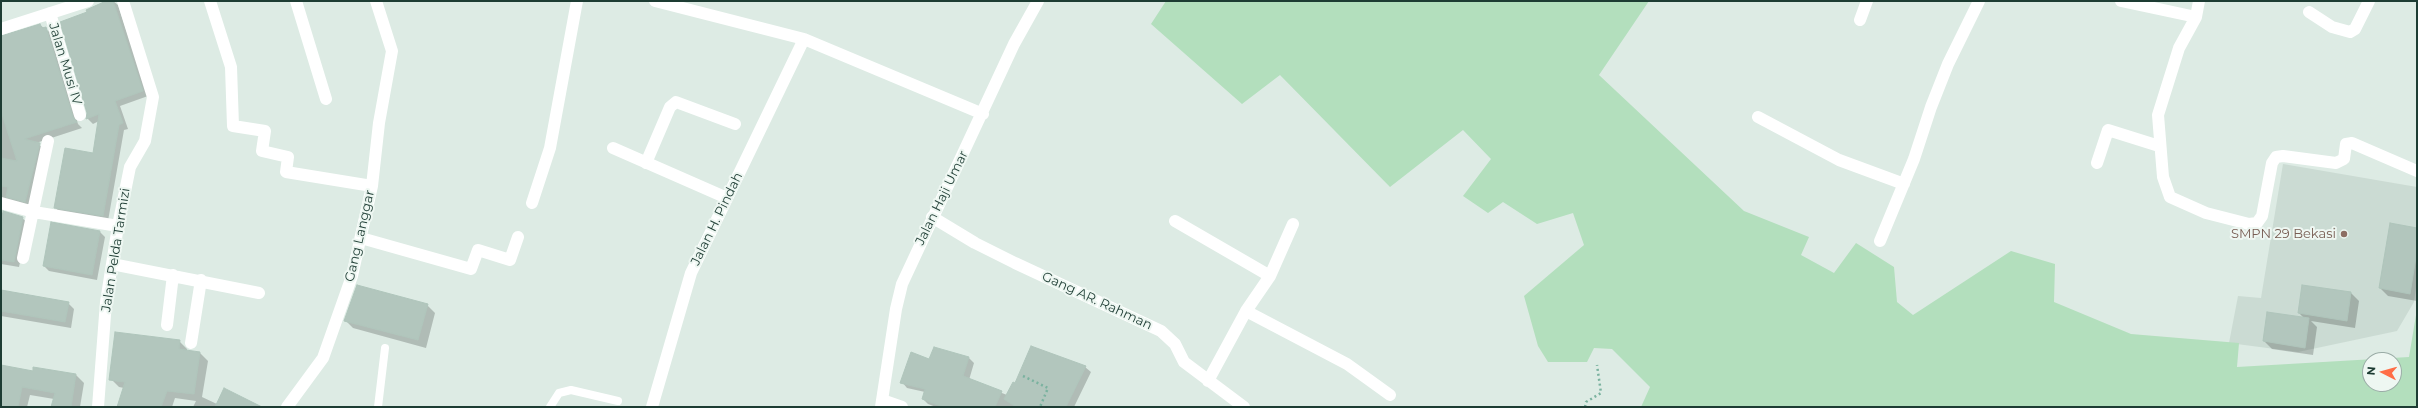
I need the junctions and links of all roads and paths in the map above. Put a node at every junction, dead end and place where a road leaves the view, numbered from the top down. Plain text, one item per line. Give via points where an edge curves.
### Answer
1 (88, 1) edge
2 (123, 1) edge
3 (210, 1) edge
4 (296, 1) edge
5 (376, 1) edge
6 (577, 1) edge
7 (655, 1) edge
8 (1038, 1) edge
9 (1867, 1) edge
10 (1979, 1) edge
11 (2121, 1) edge
12 (2199, 1) edge
13 (2369, 1) edge
14 (2309, 12) dead end
15 (50, 13) junction
16 (2196, 17) junction
17 (1860, 20) dead end
18 (1, 29) edge
19 (804, 39) junction
20 (326, 99) dead end
21 (983, 114) junction
22 (80, 115) dead end
23 (1758, 117) dead end
24 (735, 124) dead end
25 (48, 141) dead end
26 (2159, 146) junction
27 (613, 148) dead end
28 (646, 163) junction
29 (2097, 163) dead end
30 (2417, 171) edge
31 (1904, 184) junction
32 (372, 186) junction
33 (726, 198) junction
34 (1, 203) edge
35 (532, 203) dead end
36 (34, 212) junction
37 (932, 217) junction
38 (1175, 221) dead end
39 (1293, 224) dead end
40 (118, 226) junction
41 (518, 237) dead end
42 (361, 238) junction
43 (1880, 240) dead end
44 (23, 258) dead end
45 (112, 264) junction
46 (173, 275) junction
47 (1270, 276) junction
48 (201, 280) junction
49 (258, 293) dead end
50 (1246, 311) junction
51 (167, 325) dead end
52 (191, 343) dead end
53 (385, 348) dead end
54 (1597, 365) dead end
55 (1023, 376) dead end
56 (1208, 381) junction
57 (1390, 395) dead end
58 (618, 401) dead end
59 (881, 403) edge
60 (98, 407) edge
61 (287, 407) edge
62 (378, 407) edge
63 (550, 407) edge
64 (652, 407) edge
65 (902, 407) edge
66 (1040, 407) edge
67 (1244, 407) edge
68 (1585, 407) edge

1 - 15 street
2 - 40 street, Jalan Pelda Tarmizi via 153,98 145,141 130,167
3 - 32 street via 231,67 233,126 265,131 262,151 288,157 286,172
4 - 20 street
5 - 32 street, Gang Langgar via 392,51 379,123
6 - 35 street via 550,148
7 - 19 street
8 - 21 street, Jalan Haji Umar via 1014,44
9 - 17 street
10 - 31 street via 1948,64
11 - 16 street
12 - 16 street
13 - 14 street via 2355,29 2350,32 2332,27
15 - 18 street
15 - 22 street, Jalan Musi IV
16 - 26 street via 2179,48 2158,115
19 - 21 street
19 - 33 street, Jalan H. Pindah
21 - 37 street, Jalan Haji Umar
23 - 31 street via 1839,160
24 - 28 street via 676,102 670,107
25 - 36 street
26 - 29 street via 2108,130
26 - 30 street via 2163,177 2170,197 2206,213 2249,224 2257,223 2262,216 2272,163 2276,157 2336,163 2344,159 2346,144 2352,143
27 - 28 street
28 - 33 street
31 - 43 street
32 - 42 street, Gang Langgar
33 - 64 street, Jalan H. Pindah via 691,273
34 - 36 street
36 - 40 street
36 - 44 street
37 - 56 street, Gang AR. Rahman via 1008,260 1161,331 1175,344 1184,362
37 - 59 street, Jalan Haji Umar via 902,284
38 - 47 street
39 - 47 street
40 - 45 street, Jalan Pelda Tarmizi
41 - 42 street via 510,260 478,250 471,269
42 - 61 street, Gang Langgar via 352,276 324,358
45 - 46 street
45 - 60 street, Jalan Pelda Tarmizi via 106,302
46 - 48 street
46 - 51 street
47 - 50 street
48 - 49 street
48 - 52 street
50 - 56 street
50 - 57 street via 1347,364
53 - 62 lane
54 - 68 path via 1601,393 1586,402
55 - 66 path via 1048,388
56 - 67 street, Gang AR. Rahman
58 - 63 lane via 570,390 559,393
59 - 65 street

